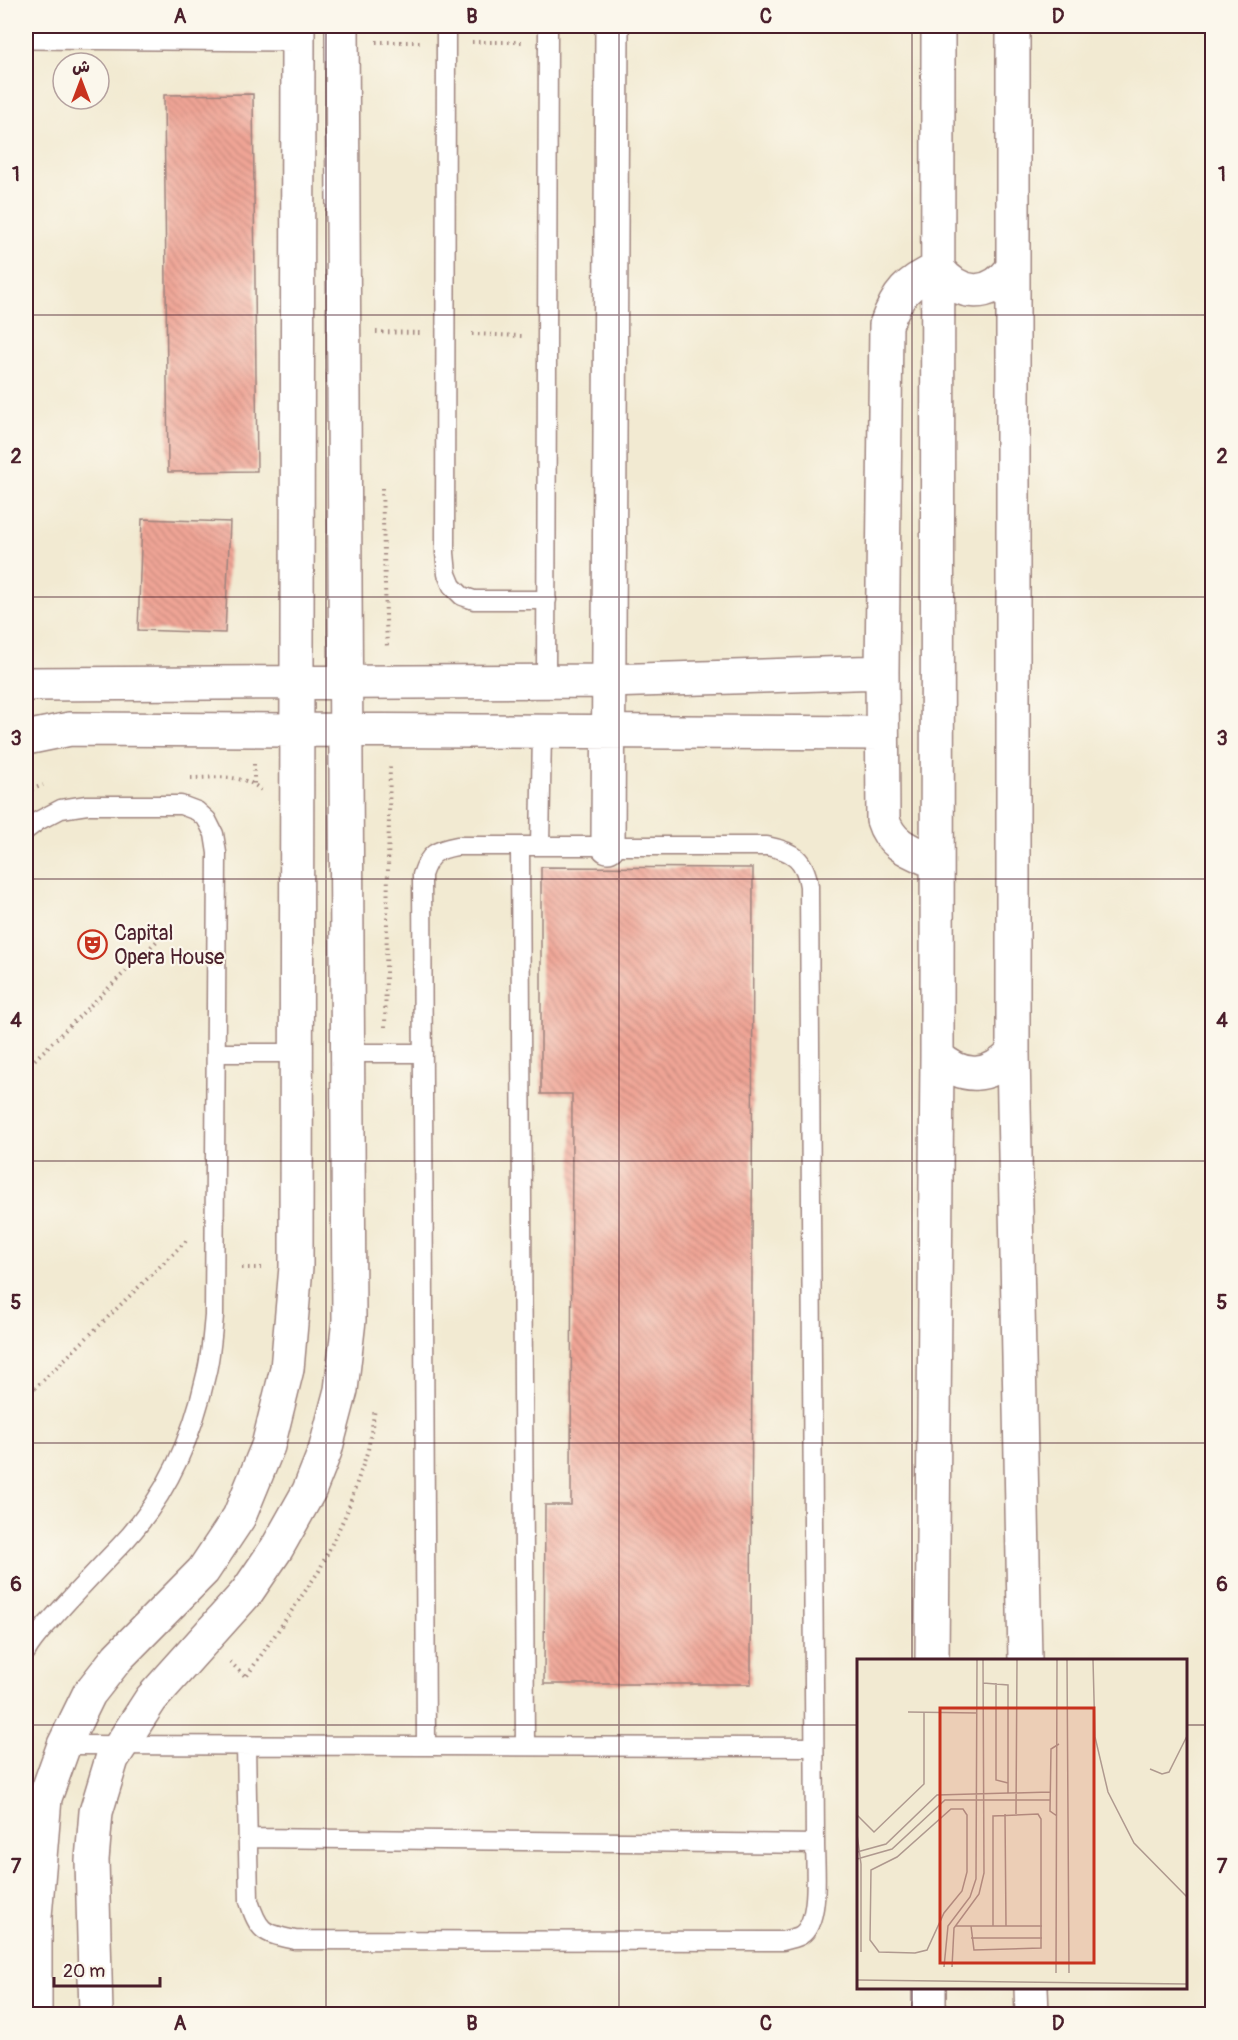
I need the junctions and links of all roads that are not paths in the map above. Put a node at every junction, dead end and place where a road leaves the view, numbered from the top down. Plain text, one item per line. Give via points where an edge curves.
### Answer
1 (342, 26) edge
2 (446, 26) edge
3 (548, 26) edge
4 (612, 26) edge
5 (938, 26) edge
6 (1013, 26) edge
7 (298, 30) edge
8 (26, 32) edge
9 (938, 269) junction
10 (1012, 269) junction
11 (547, 600) junction
12 (882, 672) junction
13 (546, 681) junction
14 (609, 681) junction
15 (297, 682) junction
16 (347, 682) junction
17 (26, 684) edge
18 (297, 730) junction
19 (347, 730) junction
20 (542, 732) junction
21 (609, 732) junction
22 (882, 734) junction
23 (26, 738) edge
24 (26, 830) edge
25 (520, 846) junction
26 (540, 846) junction
27 (608, 846) junction
28 (937, 863) junction
29 (216, 1053) junction
30 (296, 1053) junction
31 (348, 1053) junction
32 (423, 1053) junction
33 (1013, 1053) junction
34 (937, 1056) junction
35 (26, 1652) edge
36 (932, 1659) edge
37 (1025, 1659) edge
38 (64, 1745) junction
39 (120, 1745) junction
40 (246, 1746) junction
41 (426, 1746) junction
42 (525, 1746) junction
43 (814, 1747) junction
44 (248, 1838) junction
45 (815, 1844) junction
46 (929, 1989) edge
47 (1031, 1989) edge
48 (35, 2014) edge
49 (96, 2014) edge
50 (929, 2014) edge
51 (1032, 2014) edge

1 - 16 street
2 - 11 lane via 447,574 462,596 474,600
3 - 11 lane
4 - 14 street
5 - 9 street
6 - 10 street
7 - 8 street
7 - 15 street
9 - 10 street via 946,279 968,291 994,286
9 - 12 street via 904,289 892,306 886,325
9 - 28 street
10 - 33 street
11 - 13 lane
12 - 14 street
12 - 22 street
13 - 14 street
13 - 16 street
14 - 21 street
15 - 16 street
15 - 17 street
15 - 18 street
16 - 19 street
18 - 19 street
18 - 23 street via 70,729
18 - 30 street
19 - 20 street
19 - 31 street
20 - 21 street
20 - 26 lane
21 - 22 street
21 - 27 street
22 - 28 street via 885,827 900,846
24 - 29 lane via 61,808 87,805 181,805 207,820 217,852
25 - 26 lane
25 - 32 lane via 443,848 426,863 422,875
25 - 42 lane
26 - 27 lane
27 - 43 lane via 767,846 793,855 807,876
28 - 34 street
29 - 30 lane
29 - 35 lane via 214,1316 207,1373 195,1416 176,1467 151,1510
30 - 38 street via 295,1285 287,1369 268,1446 239,1517 203,1571 118,1657 89,1694
31 - 32 lane
31 - 39 street via 349,1320 340,1390 325,1451 309,1491 253,1583 151,1699
32 - 41 lane
33 - 34 street via 1003,1064 976,1074 948,1066
33 - 37 street
34 - 36 street
38 - 39 lane
38 - 48 street via 45,1798 35,1916
39 - 40 lane
39 - 49 street via 96,1812 92,1860
40 - 41 lane
40 - 44 lane
41 - 42 lane
42 - 43 lane
43 - 45 lane
44 - 45 lane
44 - 45 lane via 249,1901 255,1922 270,1934 295,1940 783,1941 802,1935 811,1923
46 - 50 street
47 - 51 street

